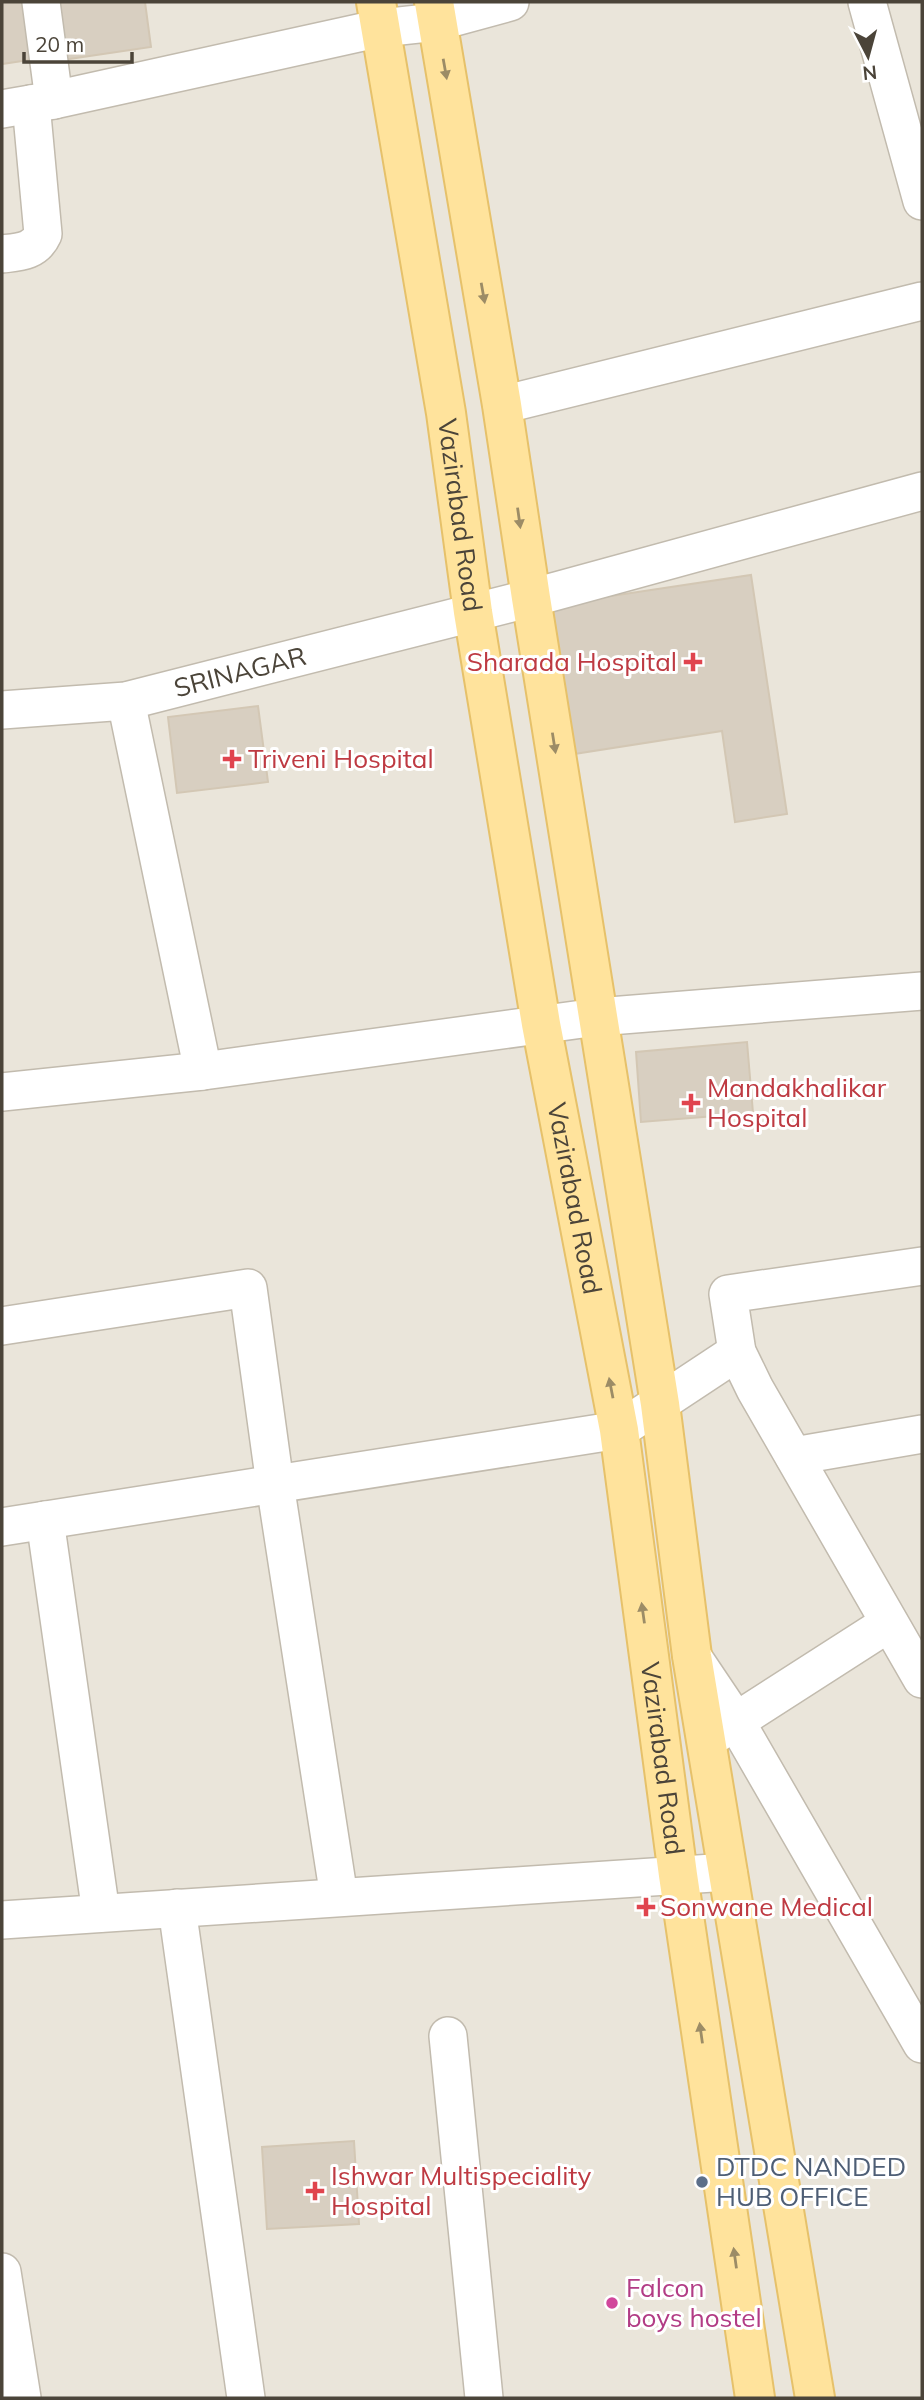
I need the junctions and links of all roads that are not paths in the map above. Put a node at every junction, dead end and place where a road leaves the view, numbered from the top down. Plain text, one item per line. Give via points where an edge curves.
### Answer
1 (41, 2) edge
2 (510, 2) edge
3 (867, 2) edge
4 (436, 12) edge
5 (379, 15) edge
6 (29, 105) edge
7 (922, 201) edge
8 (2, 254) edge
9 (922, 301) edge
10 (502, 405) junction
11 (922, 491) edge
12 (531, 598) junction
13 (473, 612) junction
14 (126, 701) junction
15 (2, 709) edge
16 (922, 990) edge
17 (597, 1017) junction
18 (541, 1024) junction
19 (203, 1071) junction
20 (2, 1092) edge
21 (922, 1266) edge
22 (2, 1326) edge
23 (737, 1352) junction
24 (660, 1404) junction
25 (619, 1430) junction
26 (922, 1434) edge
27 (794, 1456) junction
28 (275, 1485) junction
29 (45, 1520) junction
30 (2, 1527) edge
31 (889, 1623) junction
32 (917, 1662) edge
33 (721, 1730) junction
34 (728, 1871) junction
35 (678, 1875) junction
36 (339, 1897) junction
37 (177, 1908) junction
38 (101, 1913) junction
39 (2, 1920) edge
40 (448, 2036) dead end
41 (922, 2044) edge
42 (2, 2272) edge
43 (22, 2398) edge
44 (246, 2398) edge
45 (484, 2398) edge
46 (755, 2398) edge
47 (815, 2398) edge

1 - 6 street
2 - 4 street
3 - 7 street
4 - 5 street
4 -> 10 main road, Vazirabad Road
5 - 6 street
5 - 13 main road, Vazirabad Road via 446,413
6 - 8 street via 43,234 39,243 26,251
9 - 10 street
10 -> 12 main road, Vazirabad Road
11 - 12 street, SRINAGAR
12 - 13 street, SRINAGAR
12 -> 17 main road, Vazirabad Road
13 - 14 street, SRINAGAR
13 - 18 main road, Vazirabad Road
14 - 15 street, SRINAGAR
14 - 19 street
16 - 17 street
17 - 18 street
17 - 24 main road, Vazirabad Road
18 - 19 street
25 -> 18 main road, Vazirabad Road
19 - 20 street
21 - 23 street via 728,1294
22 - 28 street via 248,1288
23 - 24 street
23 - 27 street
24 - 25 street
24 - 33 main road, Vazirabad Road via 692,1656
25 - 28 street
35 -> 25 main road, Vazirabad Road
26 - 27 street
27 - 31 street
28 - 29 street
28 - 36 street
29 - 30 street
29 - 38 street
31 - 32 street
31 - 33 street
33 - 34 main road, Vazirabad Road
33 - 41 street
34 - 35 street
34 - 47 main road, Vazirabad Road
35 - 36 street
46 -> 35 main road, Vazirabad Road
36 - 37 street
37 - 38 street
37 - 44 street
38 - 39 street
40 - 45 street
42 - 43 street

